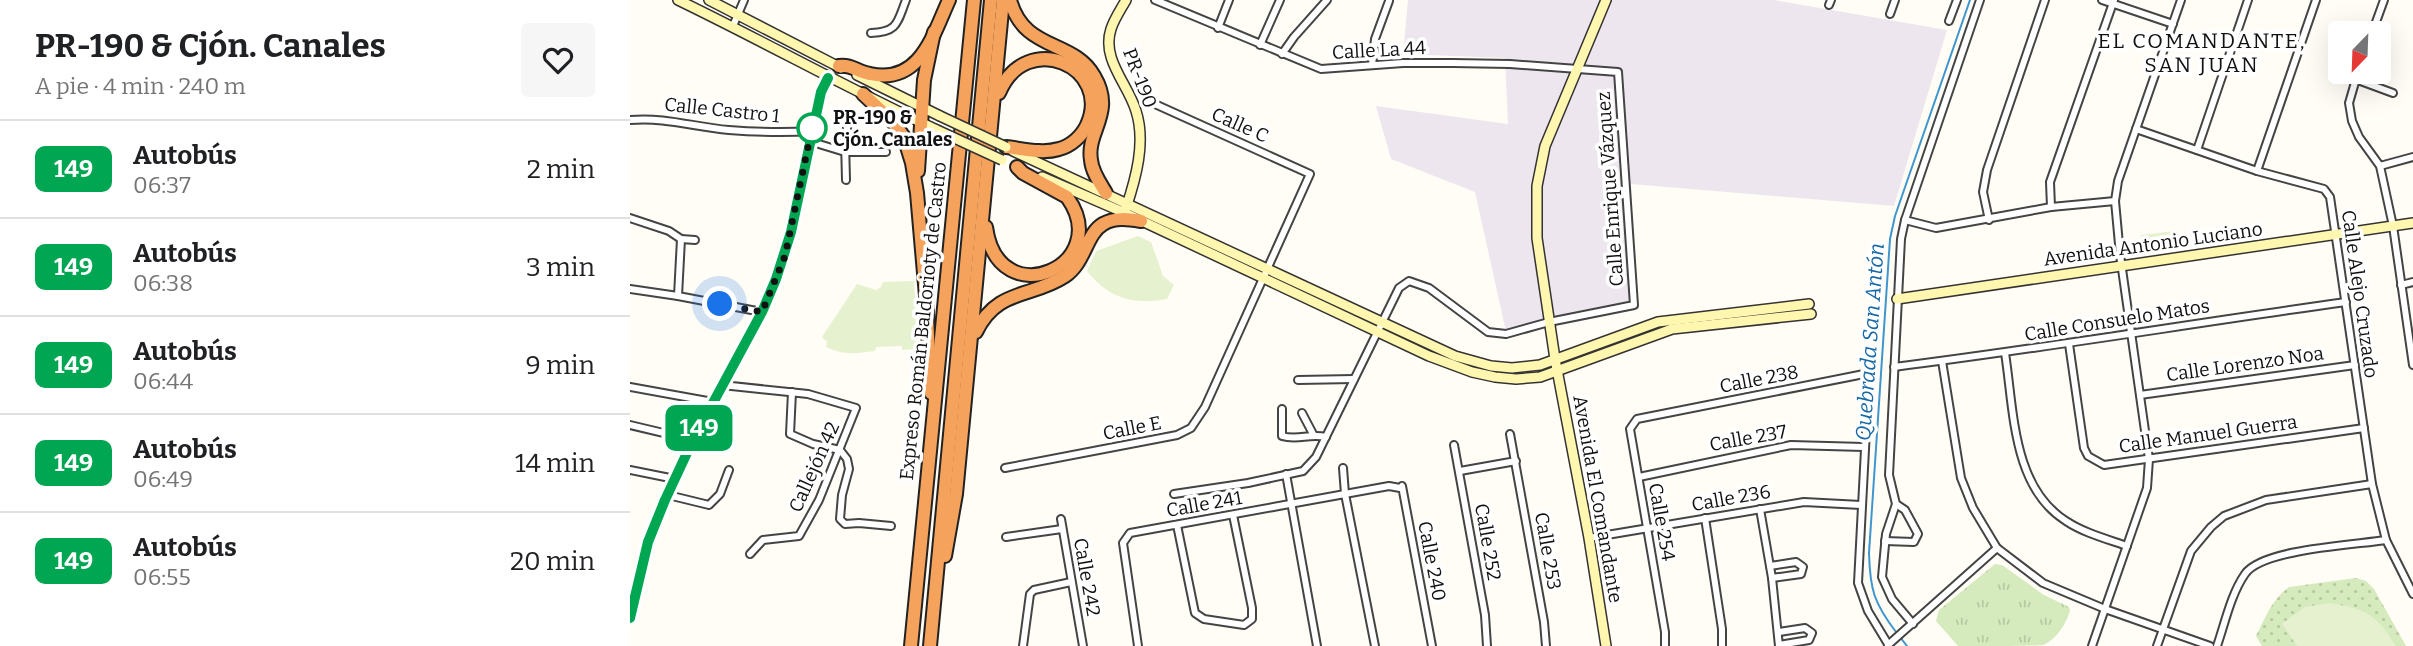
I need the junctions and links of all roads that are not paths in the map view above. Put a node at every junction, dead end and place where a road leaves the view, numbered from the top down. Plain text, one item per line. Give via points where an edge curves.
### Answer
1 (678, 0) edge
2 (709, 0) edge
3 (744, 0) edge
4 (906, 0) edge
5 (948, 0) edge
6 (974, 0) edge
7 (991, 0) edge
8 (1003, 0) edge
9 (1010, 0) edge
10 (1126, 0) edge
11 (1155, 0) edge
12 (1229, 0) edge
13 (1280, 0) edge
14 (1327, 0) edge
15 (1606, 0) edge
16 (1895, 0) edge
17 (1957, 0) edge
18 (1979, 0) edge
19 (2045, 0) edge
20 (2102, 0) edge
21 (2181, 0) edge
22 (2248, 0) edge
23 (2316, 0) edge
24 (2384, 0) edge
25 (1389, 1) edge
26 (2113, 2) edge
27 (738, 14) junction
28 (1890, 14) dead end
29 (1950, 21) dead end
30 (2376, 21) edge
31 (2173, 24) junction
32 (733, 26) junction
33 (1218, 27) junction
34 (871, 33) dead end
35 (934, 33) junction
36 (1260, 45) junction
37 (1282, 54) junction
38 (1372, 65) junction
39 (839, 66) junction
40 (1577, 70) junction
41 (1618, 72) joint
42 (828, 78) junction
43 (2354, 84) edge
44 (2369, 84) edge
45 (2393, 93) dead end
46 (863, 94) junction
47 (994, 103) junction
48 (1157, 105) dead end
49 (922, 107) junction
50 (849, 115) dead end
51 (630, 120) edge
52 (921, 122) junction
53 (2136, 129) junction
54 (811, 131) junction
55 (809, 141) junction
56 (2197, 150) junction
57 (845, 152) junction
58 (886, 152) dead end
59 (1004, 153) junction
60 (2413, 157) edge
61 (2380, 166) junction
62 (1017, 167) junction
63 (2257, 171) junction
64 (846, 180) dead end
65 (917, 193) junction
66 (1106, 193) junction
67 (2115, 201) junction
68 (984, 206) junction
69 (2051, 207) junction
70 (1126, 208) junction
71 (630, 218) edge
72 (1905, 220) junction
73 (1989, 220) junction
74 (1141, 221) junction
75 (2413, 223) edge
76 (2393, 226) junction
77 (2336, 234) junction
78 (681, 239) junction
79 (695, 240) dead end
80 (2122, 266) junction
81 (1268, 268) junction
82 (1262, 282) junction
83 (2413, 282) edge
84 (2401, 285) junction
85 (630, 289) edge
86 (678, 296) junction
87 (1897, 299) junction
88 (2346, 302) junction
89 (1809, 304) joint
90 (762, 312) junction
91 (1811, 314) joint
92 (1382, 321) junction
93 (1549, 322) junction
94 (1378, 332) junction
95 (2131, 332) junction
96 (2411, 341) edge
97 (972, 342) junction
98 (2069, 344) junction
99 (2006, 353) junction
100 (1555, 359) junction
101 (1942, 361) junction
102 (2355, 365) junction
103 (2413, 365) edge
104 (1894, 367) junction
105 (1557, 370) junction
106 (1354, 379) junction
107 (1298, 380) dead end
108 (722, 385) junction
109 (630, 387) edge
110 (792, 392) junction
111 (2140, 395) junction
112 (713, 401) junction
113 (1282, 409) dead end
114 (934, 411) junction
115 (1302, 413) dead end
116 (1650, 417) joint
117 (630, 425) edge
118 (2364, 428) junction
119 (1313, 434) junction
120 (1510, 434) dead end
121 (1326, 437) junction
122 (693, 440) junction
123 (1454, 444) dead end
124 (1864, 447) junction
125 (840, 450) junction
126 (2149, 459) junction
127 (1516, 461) junction
128 (1005, 468) dead end
129 (1343, 468) dead end
130 (630, 470) edge
131 (729, 470) dead end
132 (1460, 471) junction
133 (1286, 474) junction
134 (1639, 477) junction
135 (675, 479) junction
136 (2372, 484) junction
137 (1399, 488) joint
138 (1174, 494) dead end
139 (1345, 494) junction
140 (668, 495) junction
141 (1290, 504) junction
142 (1896, 504) junction
143 (1861, 505) junction
144 (1760, 509) junction
145 (1233, 515) junction
146 (1704, 518) junction
147 (1061, 519) dead end
148 (1177, 525) junction
149 (891, 526) dead end
150 (1062, 529) junction
151 (1648, 529) junction
152 (1006, 537) dead end
153 (1589, 538) junction
154 (2386, 540) junction
155 (1885, 541) junction
156 (2127, 547) junction
157 (1997, 548) junction
158 (750, 554) dead end
159 (1770, 566) junction
160 (1772, 578) junction
161 (1071, 582) junction
162 (935, 592) junction
163 (2413, 594) edge
164 (2105, 609) junction
165 (630, 618) edge
166 (1910, 626) junction
167 (2163, 628) junction
168 (1779, 632) junction
169 (1889, 644) edge
170 (911, 646) edge
171 (930, 646) edge
172 (1023, 646) edge
173 (1083, 646) edge
174 (1138, 646) edge
175 (1317, 646) edge
176 (1375, 646) edge
177 (1432, 646) edge
178 (1488, 646) edge
179 (1546, 646) edge
180 (1606, 646) edge
181 (1665, 646) edge
182 (1722, 646) edge
183 (1779, 646) edge
184 (2092, 646) edge
185 (2157, 646) edge
186 (2210, 646) edge
187 (2217, 646) edge

1 - 32 main road
2 - 27 main road
3 - 27 street
4 - 34 street via 894,28
5 - 35 highway
6 - 114 highway, Expreso Román Baldorioty de Castro
7 - 162 highway, Expreso Román Baldorioty de Castro
8 - 47 highway
9 - 66 highway via 1026,29 1079,59 1096,79 1102,107 1091,160
10 - 70 main road, PR-190 / PR-190 via 1108,40 1140,131 1139,160
11 - 33 street, Calle La 44
12 - 33 street
13 - 36 street
14 - 37 street
15 - 40 main road, Avenida El Comandante
16 - 28 street
17 - 29 street
18 - 72 street
19 - 73 street via 1987,170 1983,191
20 - 26 street
21 - 31 street
22 - 56 street
23 - 63 street
24 - 30 street
25 - 38 street via 1375,39
26 - 31 street
26 - 69 street via 2050,182
27 - 32 street
27 - 39 main road
31 - 53 street
32 - 42 main road
33 - 36 street, Calle La 44
35 - 39 highway via 921,58 902,71 869,74
35 - 49 highway
36 - 37 street, Calle La 44
37 - 38 street, Calle La 44 via 1321,69
38 - 40 street, Calle La 44 via 1510,64
39 - 49 main road
40 - 41 street, Calle La 44
40 - 93 main road, Avenida El Comandante via 1545,146 1537,186 1537,238
41 - 93 street, Calle Enrique Vázquez via 1634,305
42 - 46 main road
42 - 54 main road
43 - 61 street via 2351,121
44 - 45 street
46 - 52 main road
46 - 65 highway via 904,137
47 - 59 highway via 1007,76 1037,59 1074,68 1090,96 1088,122 1067,146
47 - 68 highway
48 - 81 street, Calle C via 1310,174
49 - 52 highway
49 - 59 main road, bridge
50 - 57 street
51 - 54 street, Calle Castro 1 via 660,118 727,130
52 - 59 main road, bridge
52 - 65 highway
53 - 56 street, Calle Alejo Cruzado
53 - 67 street
54 - 55 main road
55 - 57 street
55 - 90 main road via 785,256
56 - 63 street, Calle Alejo Cruzado
57 - 58 street
57 - 64 street
59 - 62 main road
59 - 66 main road
60 - 61 street
61 - 76 street
62 - 68 highway via 1072,203 1079,229 1070,257 1040,275 1007,267 990,248
62 - 70 main road
63 - 77 street, Calle Alejo Cruzado via 2324,190 2330,197
65 - 114 highway
66 - 70 main road
67 - 69 street
67 - 80 street
68 - 97 highway
69 - 73 street
70 - 74 main road
70 - 81 main road
71 - 78 street
72 - 73 street via 1936,229
72 - 87 street
74 - 82 main road
74 - 97 highway via 1117,219 1099,227 1073,270 1055,282 998,303 980,323
75 - 76 main road, Avenida Antonio Luciano
76 - 77 main road, Avenida Antonio Luciano
76 - 84 street
77 - 80 main road, Avenida Antonio Luciano
77 - 88 street, Calle Alejo Cruzado
78 - 79 street
78 - 86 street
80 - 87 main road, Avenida Antonio Luciano
80 - 95 street
81 - 82 street
81 - 92 main road
82 - 94 main road
82 - 128 street, Calle E via 1191,428 1177,435
83 - 84 street
84 - 96 street
85 - 86 street
86 - 90 street
87 - 104 street
88 - 95 street, Calle Consuelo Matos
88 - 102 street, Calle Alejo Cruzado
89 - 91 street
89 - 100 main road via 1658,321
90 - 108 main road
91 - 105 main road via 1672,329
92 - 93 street, Calle Enrique Vázquez via 1399,288 1409,281 1429,288 1488,332 1506,334
92 - 94 street
92 - 100 main road via 1455,356 1491,366 1540,365
93 - 100 main road, Avenida El Comandante
94 - 105 main road via 1456,367 1495,377 1540,377
94 - 106 street
95 - 98 street, Calle Consuelo Matos
95 - 111 street
96 - 103 street
97 - 162 highway via 957,494
98 - 99 street, Calle Consuelo Matos
98 - 126 street, Calle Manuel Guerra via 2088,456 2104,465
99 - 101 street, Calle Consuelo Matos
99 - 156 street via 2019,448 2027,473 2046,503 2067,522
100 - 105 main road, Avenida El Comandante
101 - 104 street, Calle Consuelo Matos
101 - 157 street via 1961,478
102 - 111 street, Calle Lorenzo Noa
102 - 118 street, Calle Alejo Cruzado
104 - 142 street via 1889,475
105 - 153 main road, Avenida El Comandante
106 - 107 street
106 - 121 street
108 - 110 street, Callejón 42
108 - 112 main road
109 - 112 street
110 - 125 street via 790,434
110 - 125 street, Callejón 42 via 856,408
111 - 126 street
112 - 122 main road
113 - 119 street via 1282,436
114 - 170 highway, Expreso Román Baldorioty de Castro
115 - 119 street
116 - 124 street, Calle 238 via 1869,373
116 - 134 street, Calle 254 via 1637,419 1630,429
117 - 122 street
118 - 126 street, Calle Manuel Guerra
118 - 136 street, Calle Alejo Cruzado
119 - 121 street
120 - 127 street, Calle 253
121 - 133 street via 1303,471
122 - 135 main road
123 - 132 street, Calle 252
124 - 134 street, Calle 237 via 1791,445
124 - 143 street
125 - 149 street via 849,469 840,520
125 - 158 street, Callejón 42 via 799,536 763,540
126 - 156 street via 2147,488
127 - 132 street
127 - 179 street, Calle 253
129 - 139 street
130 - 135 street
131 - 140 street via 720,494 709,505
132 - 178 street, Calle 252
133 - 138 street
133 - 141 street
134 - 151 street, Calle 254
135 - 140 main road
136 - 154 street, Calle Alejo Cruzado
136 - 167 street via 2266,500 2224,516 2191,551
137 - 139 street, Calle 241
137 - 177 street, Calle 240 via 1402,486
139 - 141 street, Calle 241
139 - 176 street
140 - 165 main road via 648,542
141 - 145 street, Calle 241
141 - 175 street
142 - 155 street
142 - 155 street via 1905,510 1917,539
143 - 144 street, Calle 236 via 1804,502
143 - 169 street via 1858,583 1868,611
144 - 146 street, Calle 236
144 - 159 street
145 - 148 street, Calle 241
145 - 148 street via 1252,606 1252,619 1244,625 1195,613
146 - 151 street, Calle 236
146 - 182 street
147 - 150 street
148 - 174 street, Calle 241 via 1130,533 1123,543
150 - 152 street, Calle 242
150 - 161 street, Calle 242
151 - 153 street, Calle 236
151 - 181 street, Calle 254
153 - 180 main road, Avenida El Comandante
154 - 163 street, Calle Alejo Cruzado
154 - 187 street via 2280,555 2254,564 2238,586
155 - 166 street via 1882,577
156 - 164 street
157 - 164 street via 2043,583
157 - 166 street
159 - 160 street
159 - 160 street via 1799,562 1803,567 1801,574
160 - 168 street
161 - 172 street via 1030,594
161 - 173 street, Calle 242
162 - 171 highway, Expreso Román Baldorioty de Castro
164 - 167 street
164 - 184 street
166 - 169 street
167 - 185 street
167 - 186 street
168 - 183 street
168 - 183 street via 1805,628 1812,636

